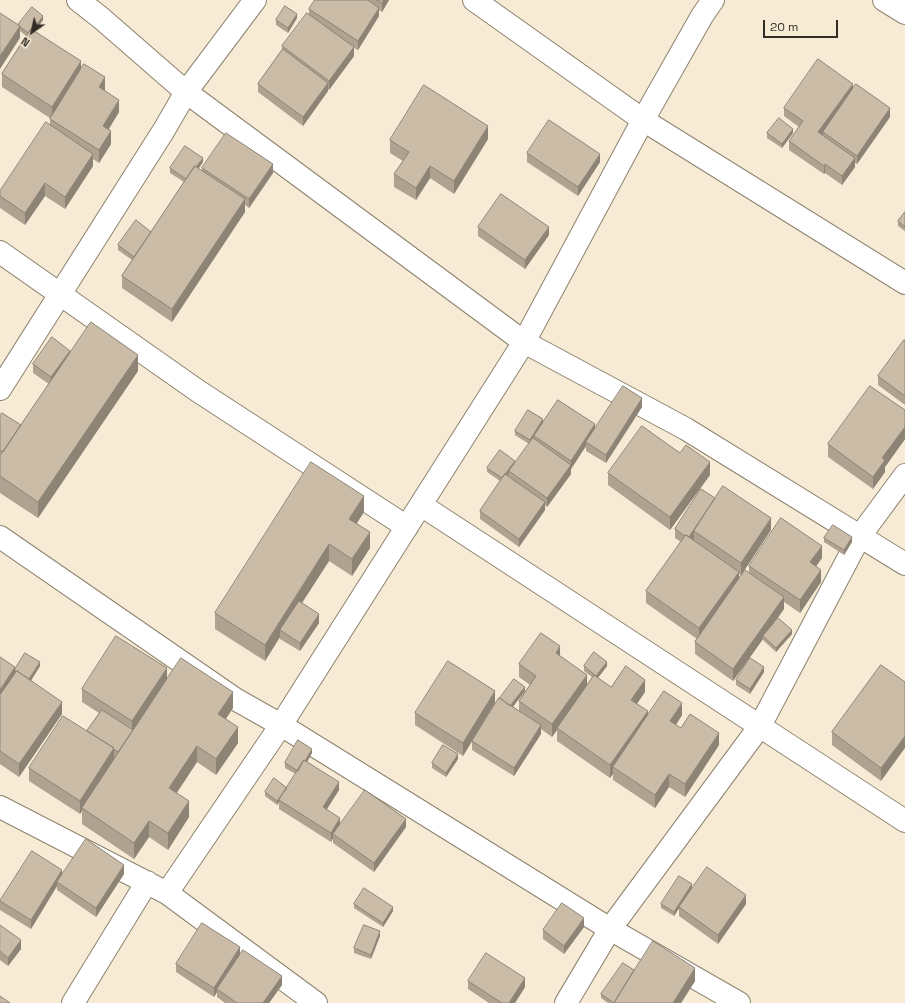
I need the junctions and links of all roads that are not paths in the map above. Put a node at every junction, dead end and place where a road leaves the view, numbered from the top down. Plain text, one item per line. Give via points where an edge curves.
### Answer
1 (78, 0) edge
2 (255, 0) edge
3 (474, 0) edge
4 (713, 0) edge
5 (884, 0) edge
6 (905, 13) edge
7 (186, 92) junction
8 (643, 120) junction
9 (0, 252) edge
10 (905, 283) edge
11 (60, 294) junction
12 (524, 342) junction
13 (0, 389) edge
14 (905, 475) edge
15 (421, 505) junction
16 (407, 527) junction
17 (860, 536) junction
18 (0, 537) edge
19 (905, 564) edge
20 (281, 725) junction
21 (760, 726) junction
22 (0, 808) edge
23 (905, 821) edge
24 (147, 882) junction
25 (167, 893) junction
26 (610, 929) junction
27 (73, 1003) edge
28 (316, 1003) edge
29 (566, 1003) edge
30 (739, 1003) edge

1 - 7 street
2 - 7 street
3 - 8 street
4 - 8 street
5 - 6 street
7 - 11 street
7 - 12 street
8 - 10 street
8 - 12 street
9 - 11 street
11 - 13 street
11 - 16 street via 198,392
12 - 15 street
12 - 17 street via 686,429
14 - 17 street
15 - 16 street
15 - 21 street
16 - 20 street
17 - 19 street
17 - 21 street
18 - 20 street via 235,699
20 - 25 street
20 - 26 street
21 - 23 street
21 - 26 street
22 - 24 street
24 - 25 street
24 - 27 street
25 - 28 street
26 - 29 street
26 - 30 street

